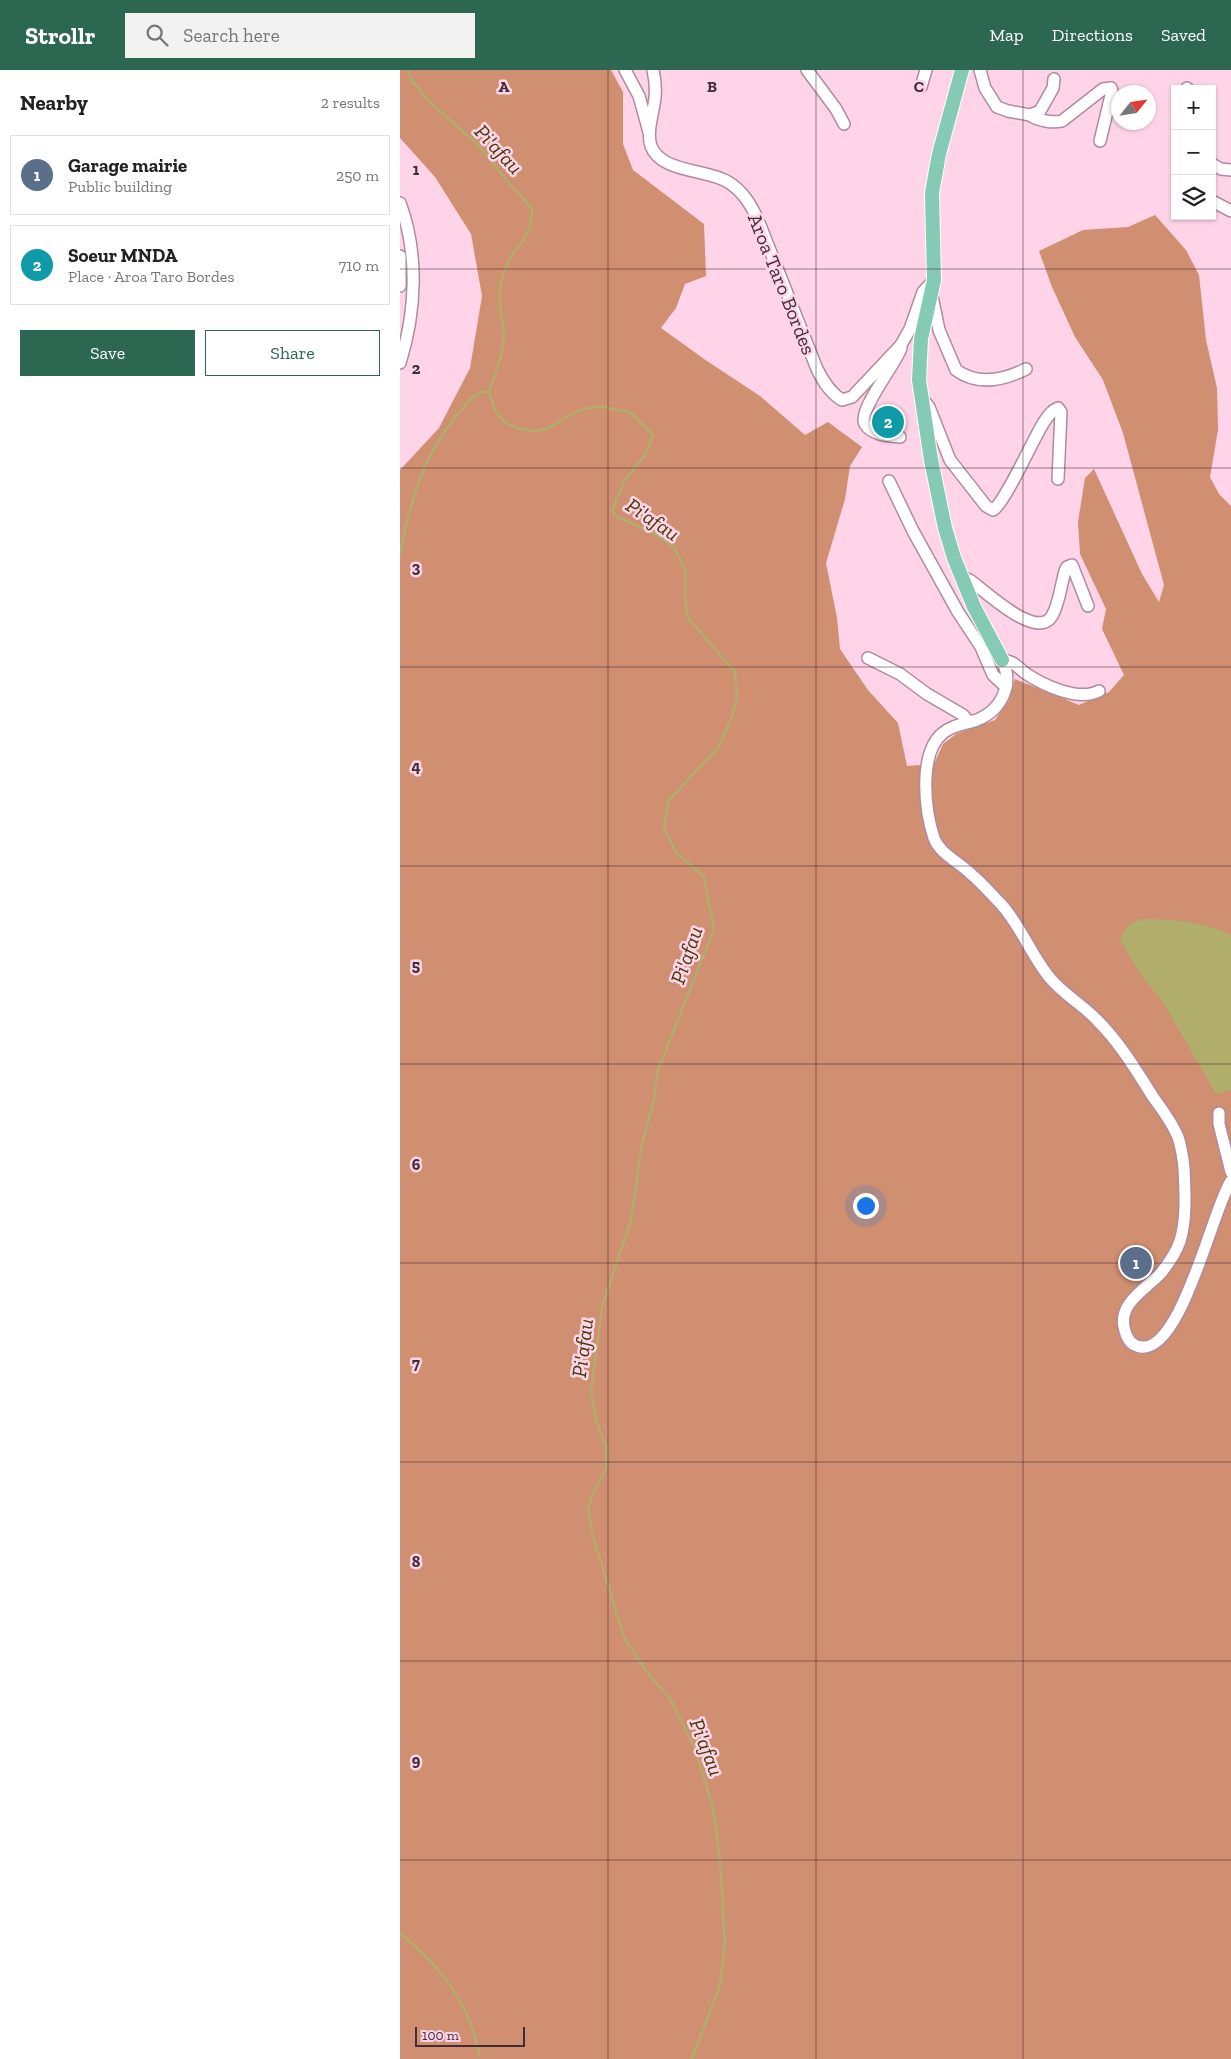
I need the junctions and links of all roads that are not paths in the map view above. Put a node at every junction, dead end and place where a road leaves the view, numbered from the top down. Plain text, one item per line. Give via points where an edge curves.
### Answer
1 (626, 70) edge
2 (653, 70) edge
3 (807, 70) edge
4 (926, 70) edge
5 (962, 70) edge
6 (980, 70) edge
7 (1054, 79) dead end
8 (921, 86) dead end
9 (1030, 115) junction
10 (844, 124) dead end
11 (650, 136) junction
12 (1100, 141) dead end
13 (1216, 166) edge
14 (1231, 170) edge
15 (400, 203) edge
16 (1216, 203) edge
17 (1231, 211) edge
18 (400, 256) edge
19 (934, 280) junction
20 (400, 286) edge
21 (932, 296) junction
22 (902, 344) junction
23 (400, 363) edge
24 (1026, 369) dead end
25 (921, 396) junction
26 (900, 437) dead end
27 (1058, 479) dead end
28 (890, 481) dead end
29 (960, 576) junction
30 (1088, 606) dead end
31 (868, 658) dead end
32 (1002, 660) junction
33 (1006, 687) junction
34 (1098, 691) dead end
35 (969, 722) junction
36 (1219, 1113) dead end
37 (1230, 1178) edge

1 - 11 street, Aroa Taro Bordes via 640,96
2 - 11 street via 656,94
3 - 10 street
4 - 8 street
5 - 19 main road via 933,184
6 - 9 street via 985,88 997,107
7 - 9 street via 1053,88 1040,111
9 - 12 street via 1040,120 1062,121 1104,89 1111,88
11 - 22 street, Aroa Taro Bordes via 652,148 663,160 728,181 749,201 817,369 836,396 842,400 852,397
13 - 14 street
15 - 23 street via 410,236 414,267 407,340
16 - 17 street
18 - 20 street
19 - 21 main road
19 - 22 street, Aroa Taro Bordes via 923,292
21 - 24 street via 939,330 956,370 961,374 997,381
21 - 25 main road via 920,346
22 - 26 street, Aroa Taro Bordes via 896,361 868,405 863,419 874,431
25 - 27 street via 929,407 950,460 990,508 996,508 1035,436 1051,412 1058,408 1061,412
25 - 29 main road via 945,528
28 - 33 street via 913,531 981,648 993,675
29 - 30 street via 1017,615 1040,624 1052,615 1065,571 1072,565
29 - 32 main road
31 - 35 street via 900,674
32 - 33 street
32 - 34 street via 1009,660 1035,678 1074,694 1088,695
33 - 35 street via 998,706 988,715
35 - 37 street via 946,730 931,747 927,764 927,798 929,820 939,848 972,874 1008,912 1053,982 1109,1032 1178,1138 1184,1164 1185,1203 1180,1240 1173,1258 1124,1312 1123,1325 1133,1345 1142,1348 1157,1343 1167,1331 1216,1221
36 - 37 street

